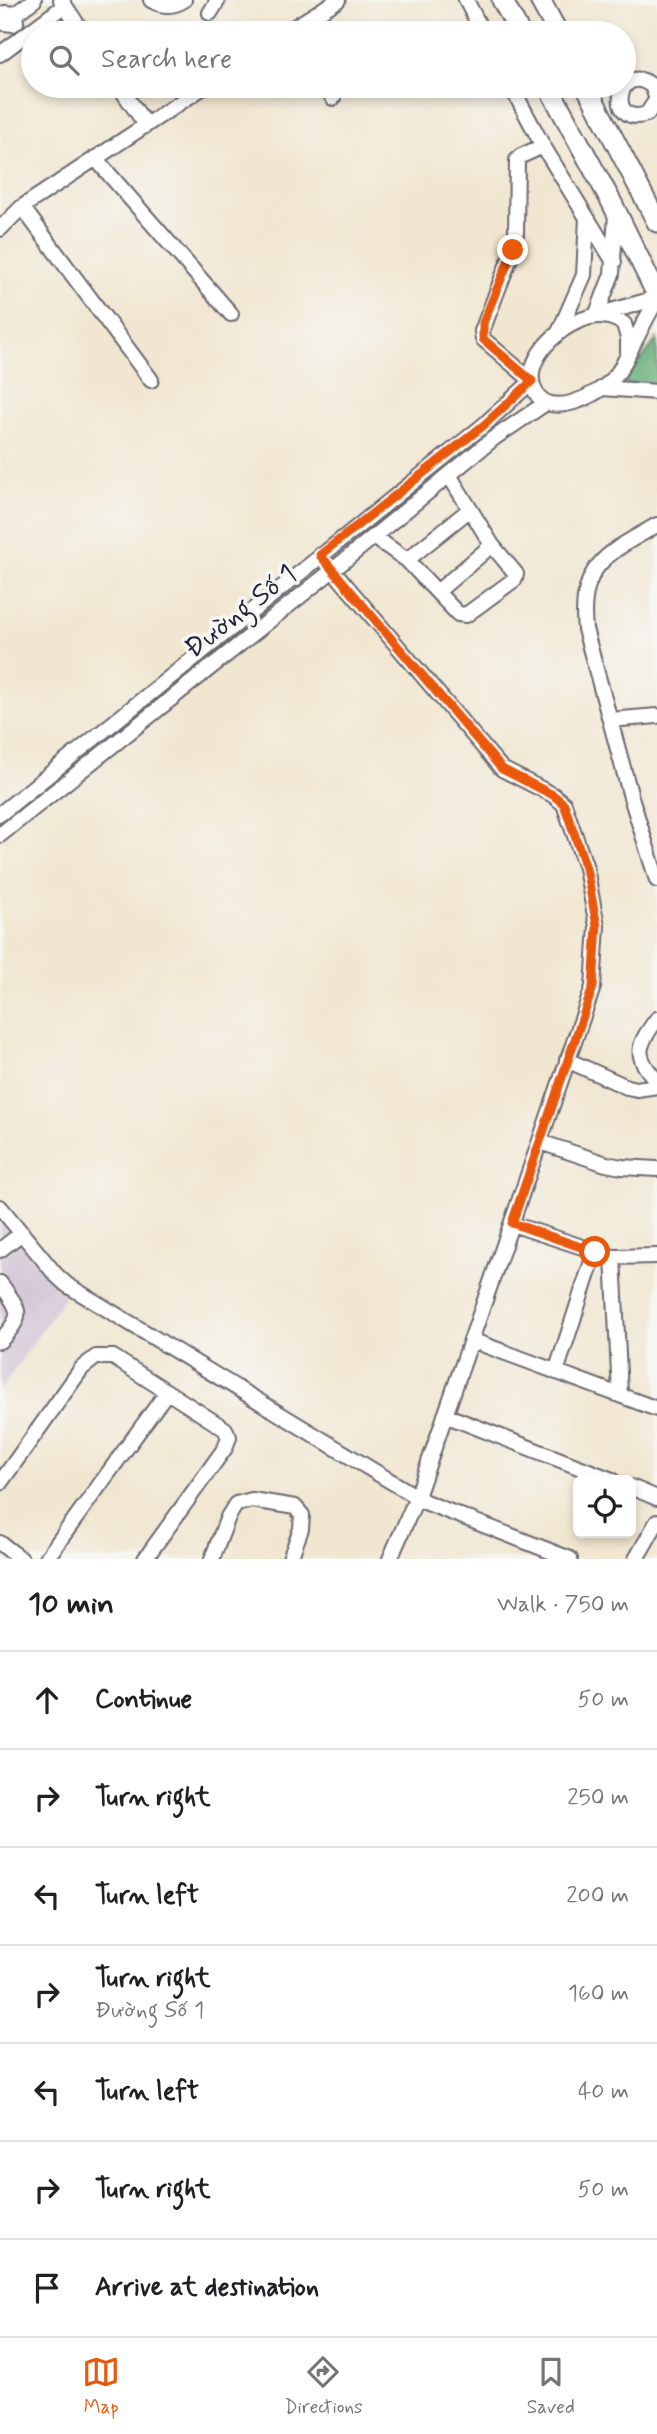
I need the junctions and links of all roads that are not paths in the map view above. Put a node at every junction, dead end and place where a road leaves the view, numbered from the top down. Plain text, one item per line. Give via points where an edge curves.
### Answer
1 (34, 0) edge
2 (151, 0) edge
3 (184, 0) edge
4 (338, 0) edge
5 (466, 0) edge
6 (502, 0) edge
7 (540, 0) edge
8 (62, 3) edge
9 (6, 17) edge
10 (41, 21) edge
11 (75, 21) edge
12 (305, 21) edge
13 (477, 21) edge
14 (513, 21) edge
15 (551, 21) edge
16 (21, 37) edge
17 (21, 39) edge
18 (0, 54) edge
19 (636, 80) edge
20 (127, 98) edge
21 (187, 98) edge
22 (517, 98) edge
23 (554, 98) edge
24 (593, 98) edge
25 (610, 98) edge
26 (621, 98) edge
27 (657, 99) edge
28 (596, 104) junction
29 (146, 125) junction
30 (542, 146) junction
31 (94, 158) junction
32 (22, 207) junction
33 (617, 214) junction
34 (587, 217) junction
35 (657, 222) edge
36 (0, 229) edge
37 (614, 262) junction
38 (657, 297) edge
39 (231, 314) dead end
40 (596, 316) junction
41 (559, 332) junction
42 (628, 355) junction
43 (151, 380) dead end
44 (532, 381) junction
45 (603, 388) junction
46 (657, 392) edge
47 (546, 403) junction
48 (449, 475) junction
49 (470, 510) junction
50 (657, 526) edge
51 (374, 537) junction
52 (492, 545) junction
53 (320, 555) junction
54 (407, 560) junction
55 (333, 570) junction
56 (437, 592) junction
57 (657, 716) edge
58 (610, 720) junction
59 (0, 814) edge
60 (0, 835) edge
61 (657, 880) edge
62 (657, 1018) edge
63 (568, 1060) junction
64 (657, 1081) edge
65 (657, 1086) edge
66 (540, 1142) junction
67 (657, 1168) edge
68 (0, 1208) edge
69 (512, 1223) junction
70 (22, 1233) junction
71 (0, 1250) edge
72 (595, 1252) junction
73 (657, 1256) edge
74 (613, 1257) junction
75 (0, 1283) edge
76 (471, 1340) junction
77 (0, 1341) edge
78 (556, 1372) junction
79 (167, 1392) junction
80 (620, 1393) junction
81 (653, 1405) edge
82 (445, 1415) junction
83 (599, 1475) edge
84 (0, 1483) edge
85 (636, 1490) edge
86 (417, 1497) junction
87 (657, 1498) edge
88 (657, 1522) edge
89 (0, 1543) edge
90 (21, 1559) edge
91 (46, 1559) edge
92 (145, 1559) edge
93 (212, 1559) edge
94 (290, 1559) edge
95 (390, 1559) edge
96 (570, 1559) edge
97 (636, 1559) edge

1 - 9 street
2 - 3 street via 162,5
4 - 12 street
5 - 13 street
6 - 14 highway
7 - 15 highway
8 - 10 street
8 - 11 street
9 - 16 street
17 - 18 street
19 - 27 street via 652,86
20 - 29 street
21 - 29 street
22 - 30 street
23 - 33 highway
24 - 28 highway
25 - 28 street
26 - 27 street via 622,106 635,116 647,114
28 - 35 highway
29 - 31 street
30 - 34 street
30 - 44 street via 517,160 513,250 482,331 483,339
31 - 32 street
31 - 39 street
32 - 36 street
32 - 43 street
33 - 37 street
33 - 38 highway
34 - 37 street
34 - 41 street via 584,275
37 - 40 street
38 - 40 street
38 - 42 street
40 - 41 street
40 - 42 street via 624,324
41 - 44 street via 540,353
42 - 45 street
44 - 47 street via 536,394
44 - 53 street, Đường Số 1 via 484,425
45 - 46 street
45 - 47 street via 575,403
47 - 48 street, Đường Số 1
48 - 49 street
48 - 51 street, Đường Số 1
49 - 52 street
49 - 54 street
50 - 58 street via 611,551 587,586 582,607 585,629
51 - 54 street
51 - 55 street, Đường Số 1
52 - 56 street
52 - 56 street via 516,573 515,579 466,615 458,614
53 - 55 street
53 - 59 street, Đường Số 1
54 - 56 street
55 - 60 street, Đường Số 1
55 - 63 street via 502,769 564,804 586,868 597,926 593,987
57 - 58 street
58 - 61 street
62 - 64 street via 643,1038 640,1055
63 - 65 street via 628,1087
63 - 66 street
66 - 67 street via 606,1164
66 - 69 street
68 - 70 street
69 - 72 street
69 - 76 street
70 - 71 street
70 - 86 street via 67,1285
72 - 74 street
72 - 78 street
73 - 74 street
74 - 80 street
75 - 77 street via 18,1313 16,1324
76 - 78 street
76 - 82 street
78 - 80 street
79 - 84 street via 113,1357 96,1357 82,1368
79 - 91 street
79 - 92 street via 225,1429 229,1437
80 - 81 street
82 - 83 street
82 - 86 street
85 - 87 street
86 - 95 street
86 - 96 street
88 - 97 street
89 - 90 street
93 - 94 street via 236,1504 252,1500 295,1507 302,1516

